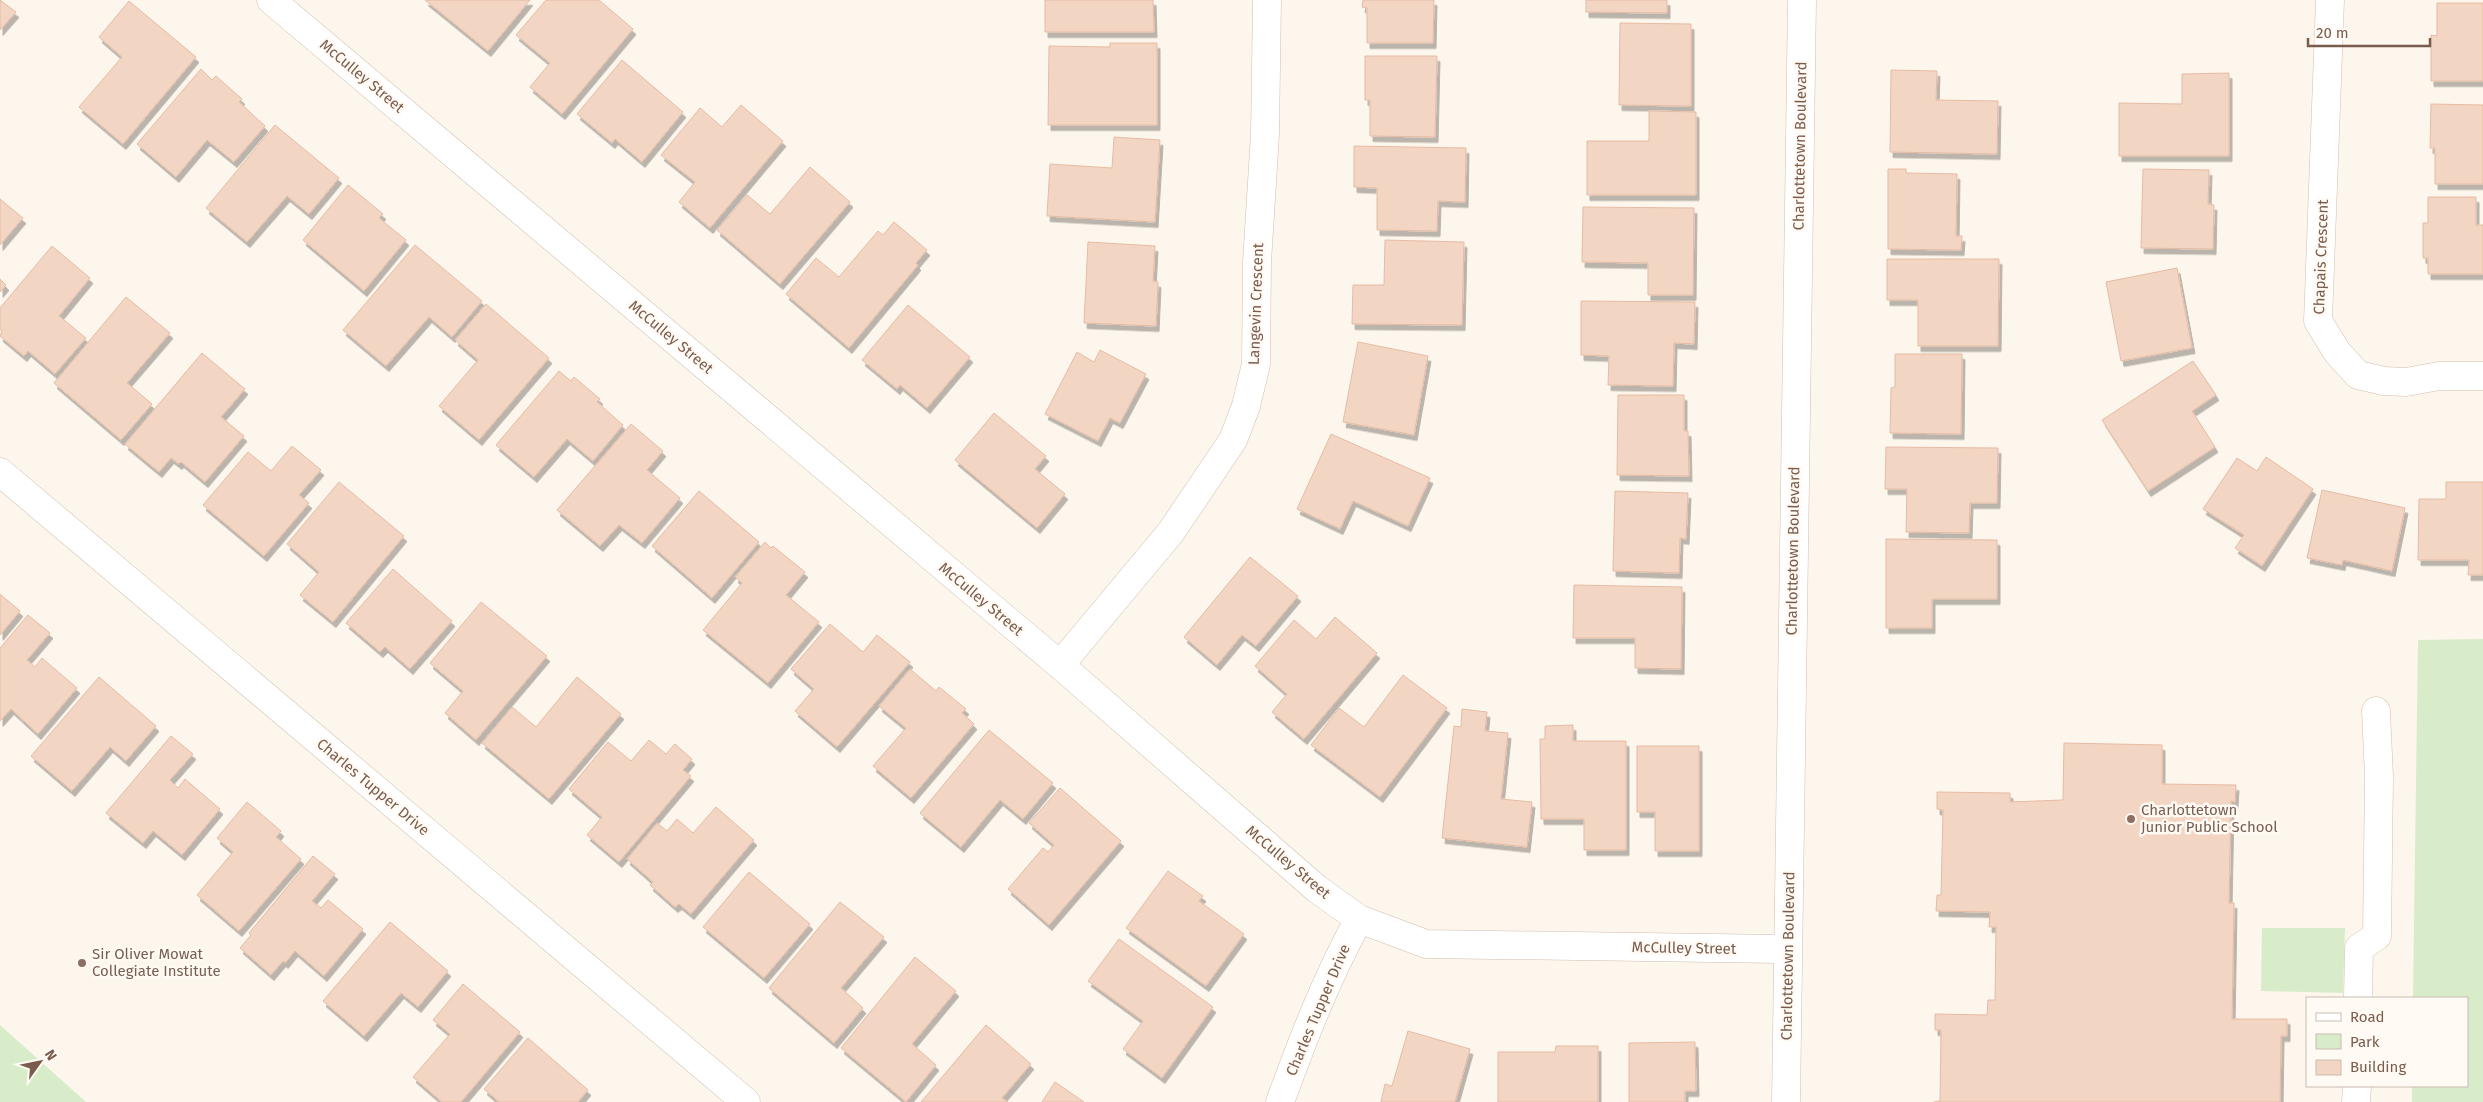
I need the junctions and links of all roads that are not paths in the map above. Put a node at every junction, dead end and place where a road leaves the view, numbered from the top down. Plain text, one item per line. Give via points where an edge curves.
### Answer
1 (272, 0) edge
2 (1267, 0) edge
3 (1802, 0) edge
4 (2330, 0) edge
5 (2483, 376) edge
6 (0, 472) edge
7 (1060, 665) junction
8 (2376, 711) dead end
9 (1359, 919) junction
10 (1787, 949) junction
11 (2358, 997) edge
12 (2357, 1087) edge
13 (746, 1102) edge
14 (1280, 1102) edge
15 (1786, 1102) edge
16 (2356, 1102) edge

1 - 7 street, McCulley Street
2 - 7 street, Langevin Crescent via 1256,364 1246,406 1233,440 1171,532
3 - 10 street, Charlottetown Boulevard
4 - 5 street, Chapais Crescent via 2318,320 2337,352 2358,375 2406,382 2439,376
6 - 13 street, Charles Tupper Drive
7 - 9 street, McCulley Street via 1318,889
8 - 11 street via 2378,936 2359,948
9 - 10 street, McCulley Street via 1426,944
9 - 14 street, Charles Tupper Drive via 1309,1023
10 - 15 street, Charlottetown Boulevard
12 - 16 street

